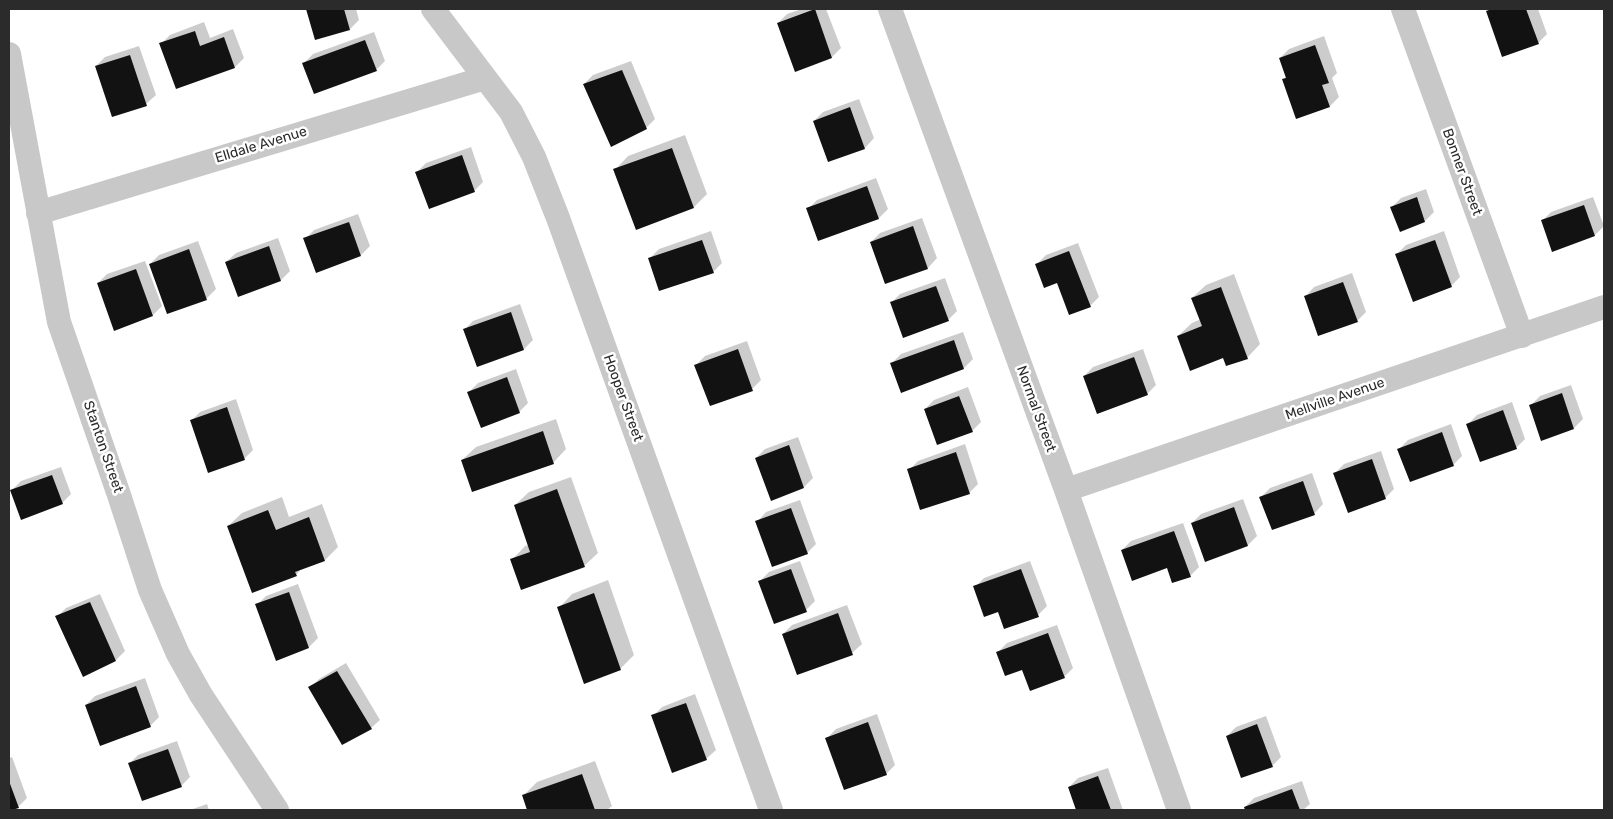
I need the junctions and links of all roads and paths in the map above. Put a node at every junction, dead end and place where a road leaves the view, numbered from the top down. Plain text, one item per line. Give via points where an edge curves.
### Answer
1 (433, 9) edge
2 (890, 9) edge
3 (1403, 9) edge
4 (9, 54) edge
5 (485, 78) junction
6 (38, 213) junction
7 (1604, 307) edge
8 (1522, 336) junction
9 (1066, 490) junction
10 (277, 810) edge
11 (771, 810) edge
12 (1179, 810) edge

1 - 5 street, Hooper Street
2 - 9 street, Normal Street
3 - 8 street, Bonner Street
4 - 6 street, Stanton Street
5 - 6 street, Elldale Avenue
5 - 11 street, Hooper Street via 511,112 534,157 558,218
6 - 10 street, Stanton Street via 59,322 150,590 178,654 201,695
7 - 8 street, Mellville Avenue
8 - 9 street, Mellville Avenue
9 - 12 street, Normal Street

